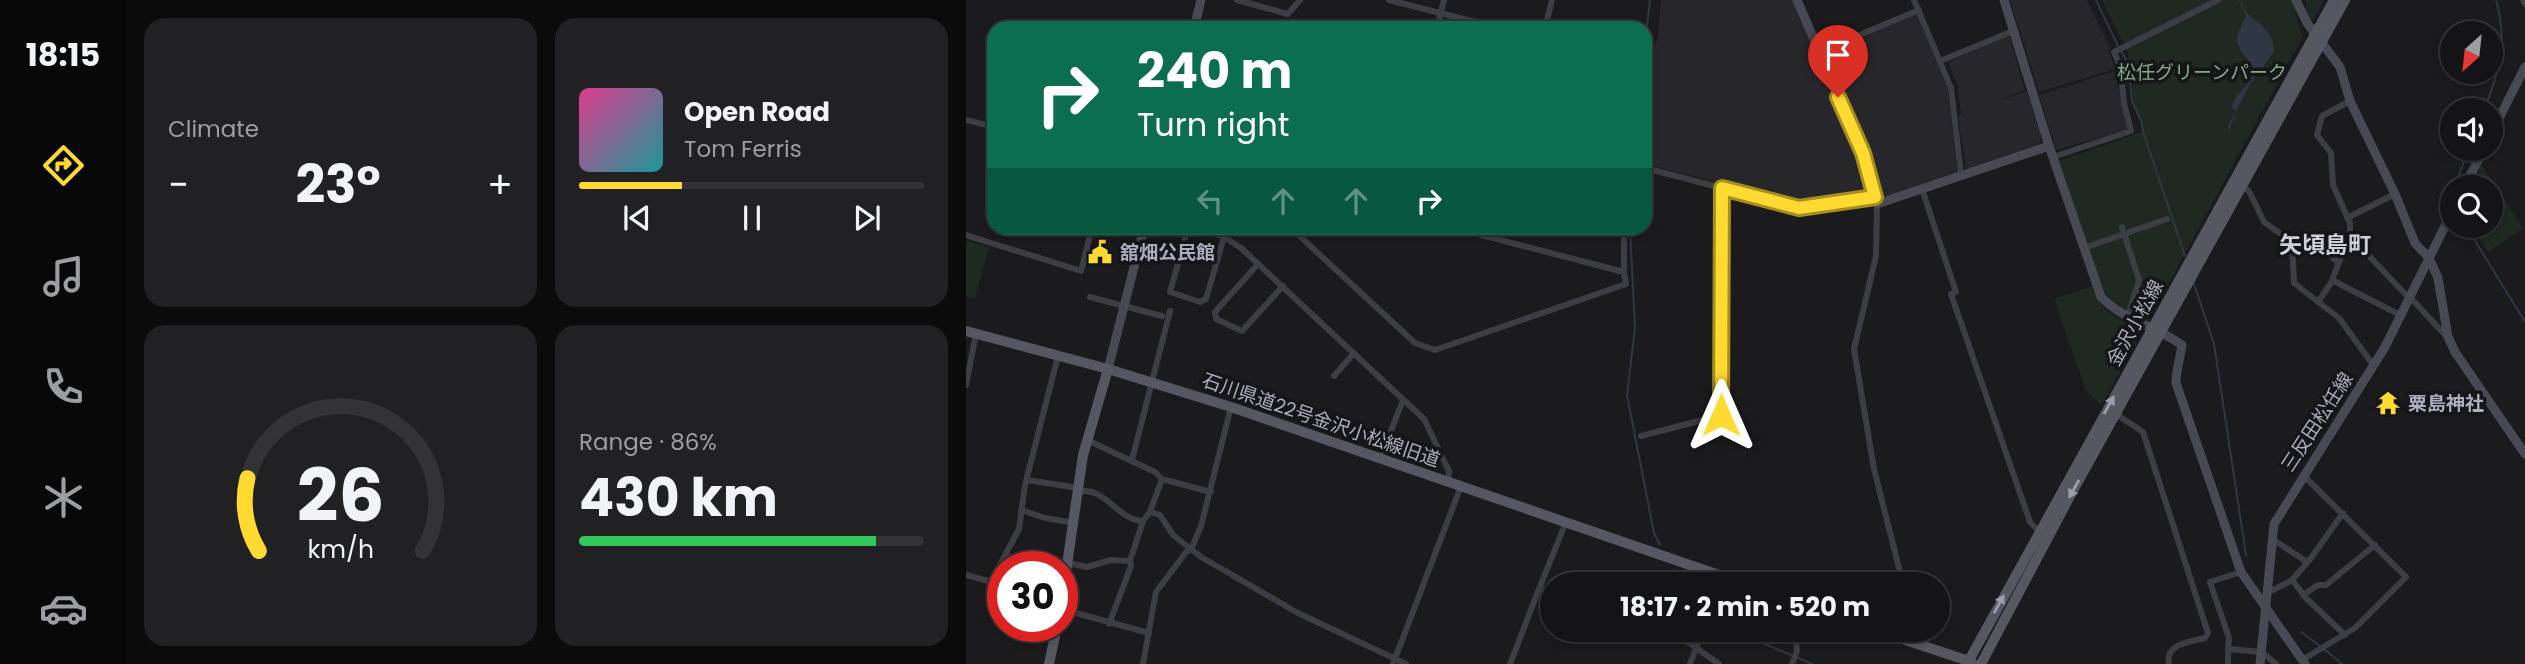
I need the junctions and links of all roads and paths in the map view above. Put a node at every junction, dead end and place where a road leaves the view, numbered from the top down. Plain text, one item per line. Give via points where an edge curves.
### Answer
1 (1201, 0) edge
2 (1237, 0) edge
3 (1300, 0) edge
4 (1389, 0) edge
5 (1444, 0) edge
6 (1552, 0) edge
7 (1797, 0) edge
8 (1914, 0) edge
9 (2004, 0) edge
10 (2218, 0) edge
11 (2296, 0) edge
12 (2334, 0) edge
13 (2345, 0) edge
14 (1919, 10) junction
15 (1441, 13) junction
16 (1196, 21) edge
17 (1439, 21) edge
18 (1472, 21) edge
19 (1547, 21) edge
20 (2013, 31) junction
21 (2318, 37) junction
22 (1819, 52) junction
23 (1940, 61) junction
24 (2525, 66) edge
25 (2350, 102) junction
26 (2503, 110) edge
27 (966, 120) edge
28 (987, 125) edge
29 (2049, 146) junction
30 (2053, 157) junction
31 (1652, 170) edge
32 (1961, 174) junction
33 (2241, 186) junction
34 (1722, 188) junction
35 (1922, 189) junction
36 (2395, 194) junction
37 (1876, 201) junction
38 (2347, 218) junction
39 (2167, 219) dead end
40 (2123, 231) junction
41 (966, 235) edge
42 (1090, 235) edge
43 (1142, 235) edge
44 (1186, 235) edge
45 (1218, 235) edge
46 (1299, 235) edge
47 (1481, 235) edge
48 (1623, 235) edge
49 (2440, 235) edge
50 (2350, 236) junction
51 (1224, 237) junction
52 (2292, 243) junction
53 (2084, 248) junction
54 (2428, 258) junction
55 (2339, 263) junction
56 (1258, 264) junction
57 (1624, 272) junction
58 (2333, 280) junction
59 (1283, 286) junction
60 (1090, 297) dead end
61 (2409, 297) junction
62 (2318, 302) junction
63 (1123, 306) junction
64 (1170, 311) dead end
65 (2400, 315) junction
66 (1162, 316) dead end
67 (2128, 316) junction
68 (2156, 330) junction
69 (971, 332) edge
70 (2448, 338) junction
71 (1354, 353) junction
72 (1058, 356) junction
73 (2374, 366) junction
74 (1108, 369) junction
75 (1334, 376) dead end
76 (1151, 382) junction
77 (966, 385) edge
78 (1403, 400) junction
79 (1231, 407) junction
80 (2116, 414) junction
81 (1641, 436) dead end
82 (1087, 440) junction
83 (2525, 454) edge
84 (1380, 459) junction
85 (1132, 460) junction
86 (2304, 476) junction
87 (1161, 479) junction
88 (1027, 480) junction
89 (1448, 482) junction
90 (1461, 486) junction
91 (1079, 490) junction
92 (1211, 492) junction
93 (1021, 510) junction
94 (1150, 512) junction
95 (2343, 513) junction
96 (1143, 521) junction
97 (1566, 522) junction
98 (1075, 523) junction
99 (2039, 531) junction
100 (2272, 539) junction
101 (2375, 545) junction
102 (1191, 550) junction
103 (1007, 551) edge
104 (1070, 551) edge
105 (1130, 561) junction
106 (2307, 562) junction
107 (1078, 566) edge
108 (1698, 572) edge
109 (1900, 572) edge
110 (2242, 572) junction
111 (966, 575) edge
112 (2292, 580) junction
113 (987, 581) edge
114 (1539, 589) joint
115 (2267, 593) junction
116 (2304, 595) junction
117 (2266, 609) junction
118 (1078, 614) edge
119 (1109, 624) junction
120 (1149, 633) junction
121 (2345, 635) junction
122 (1054, 642) edge
123 (1688, 642) edge
124 (1699, 642) edge
125 (1796, 642) edge
126 (1923, 642) edge
127 (1697, 648) junction
128 (2228, 649) junction
129 (2262, 652) junction
130 (1394, 662) edge
131 (2304, 662) edge
132 (1792, 663) edge
133 (1974, 663) edge
134 (1049, 664) edge
135 (1143, 664) edge
136 (1406, 664) edge
137 (1510, 664) edge
138 (1689, 664) edge
139 (1719, 664) edge
140 (2169, 664) edge
141 (2228, 664) edge
142 (2260, 664) edge
143 (2276, 664) edge

1 - 16 street
2 - 3 street via 1288,14
4 - 15 street
5 - 15 street
6 - 19 street
7 - 22 street
8 - 14 street
9 - 20 street
10 - 30 street via 2114,52 2131,131
11 - 21 street
12 - 21 main road, 金沢小松線
13 - 21 main road, 金沢小松線
14 - 22 street
14 - 23 street
15 - 17 street
15 - 18 street
20 - 23 street
20 - 29 street
21 - 25 street via 2340,67
21 - 33 main road, 金沢小松線
21 - 68 main road, 金沢小松線
22 - 37 street via 1863,153
23 - 32 street via 1951,88
24 - 26 street
25 - 36 street
25 - 38 street via 2322,116 2317,135 2331,153 2333,185
27 - 28 street
29 - 30 street
29 - 32 street
30 - 53 street
31 - 34 street
32 - 35 street
33 - 52 street via 2249,191 2264,222
33 - 68 main road, 金沢小松線
34 - 37 street via 1799,208
34 - 81 street via 1721,415
35 - 37 street
35 - 99 street via 1956,292 1951,294 2030,522
36 - 38 street
36 - 54 street via 2415,243
37 - 109 street via 1876,256 1854,349 1874,469
38 - 50 street
39 - 40 street
40 - 53 street
40 - 67 street via 2139,280
41 - 42 street via 1081,271
43 - 63 street
44 - 51 street via 1170,292 1200,302 1206,299
45 - 51 street
46 - 57 street via 1415,343 1435,350 1626,284
47 - 57 street
48 - 57 street
49 - 54 street, 三反田松任線
50 - 55 street
50 - 61 street
51 - 56 street
52 - 55 street via 2309,239
52 - 62 street via 2294,283
53 - 67 street via 2101,297
54 - 61 street, 三反田松任線
54 - 70 street via 2438,278
55 - 58 street
56 - 59 street
56 - 59 street via 1215,313 1216,319 1242,331
58 - 62 street
58 - 65 street
59 - 71 street
60 - 63 street
61 - 65 street, 三反田松任線
61 - 70 street
62 - 73 street via 2339,318
63 - 66 street
63 - 74 street
64 - 76 street
65 - 73 street, 三反田松任線
67 - 68 street
68 - 80 main road, 金沢小松線
99 -> 68 main road, 金沢小松線
68 - 110 street via 2182,345 2176,383
69 - 72 main road, 石川県道22号金沢小松線旧道
69 - 77 street
70 - 83 street
71 - 75 street
71 - 78 street
72 - 74 main road, 石川県道22号金沢小松線旧道
72 - 88 street
73 - 86 street, 三反田松任線
74 - 76 main road, 石川県道22号金沢小松線旧道
74 - 82 main road
76 - 79 main road, 石川県道22号金沢小松線旧道
76 - 85 street
78 - 84 street
78 - 89 street via 1423,419 1449,471
79 - 84 main road, 石川県道22号金沢小松線旧道
79 - 92 street
80 -> 133 main road, 金沢小松線
80 - 140 street via 2143,432 2208,633 2169,651
82 - 85 street
82 - 91 main road
84 - 89 main road, 石川県道22号金沢小松線旧道
85 - 87 street
86 - 95 street
86 - 100 street, 三反田松任線 via 2281,510
87 - 92 street
87 - 94 street
88 - 91 street
88 - 93 street
89 - 90 main road, 石川県道22号金沢小松線旧道
90 - 97 main road, 石川県道22号金沢小松線旧道
90 - 130 street
91 - 96 street via 1094,493 1128,519
91 - 98 main road
92 - 102 street
93 - 98 street
93 - 103 street via 1019,529
94 - 96 street
94 - 102 street via 1160,516
95 - 101 street
95 - 106 street
96 - 105 street
97 - 108 main road, 石川県道22号金沢小松線旧道
97 - 114 street
98 - 104 main road
133 -> 99 main road, 金沢小松線
100 - 106 street
100 - 115 street, 三反田松任線
101 - 116 street via 2326,586 2318,585
101 - 121 street via 2406,577
102 - 120 street via 1156,592
102 - 130 street
105 - 107 street
105 - 119 street
106 - 112 street
110 - 117 street
110 - 128 street via 2210,582 2229,638
111 - 113 street
112 - 115 street
112 - 116 street
114 - 137 street
115 - 117 street, 三反田松任線
116 - 121 street
117 - 129 street, 三反田松任線
117 - 131 street
118 - 119 street
119 - 120 street
120 - 135 street
121 - 131 street
122 - 134 main road
123 - 127 street
124 - 127 street
125 - 132 street
126 - 133 main road
127 - 138 street
127 - 139 street
128 - 129 street
128 - 141 street
129 - 142 street, 三反田松任線
129 - 143 street
130 - 136 street

